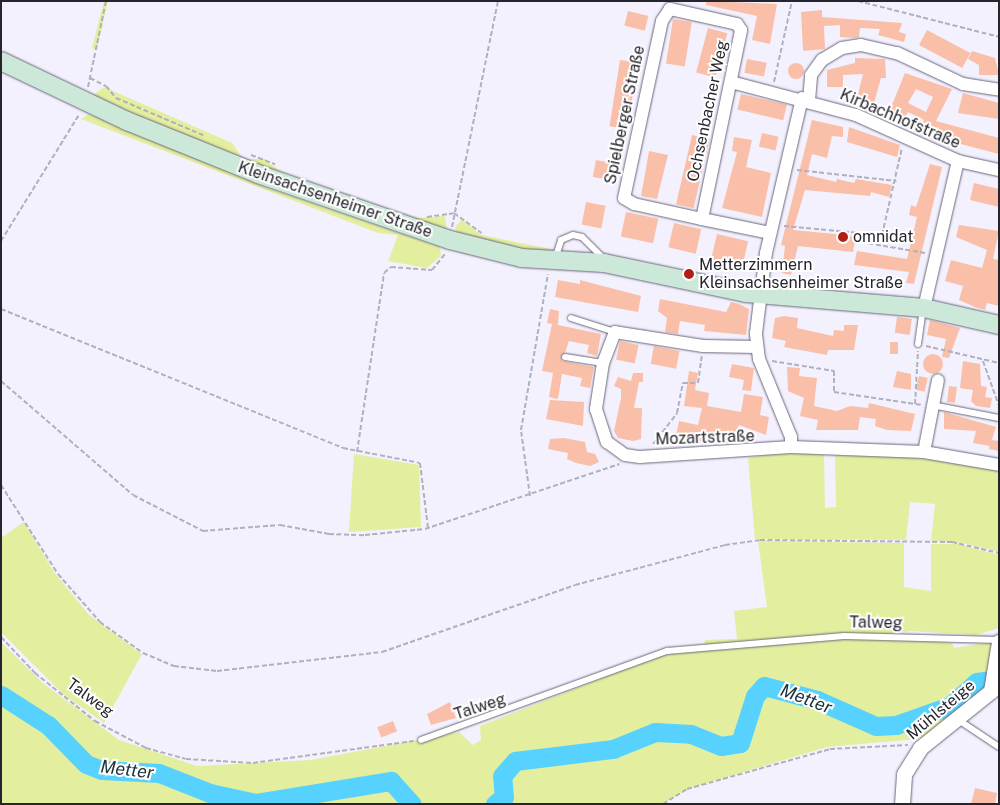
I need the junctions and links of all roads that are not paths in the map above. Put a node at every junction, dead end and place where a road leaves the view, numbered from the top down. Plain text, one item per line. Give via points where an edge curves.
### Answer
1 (666, 11) joint
2 (1, 61) edge
3 (731, 82) junction
4 (999, 90) edge
5 (805, 99) junction
6 (958, 161) junction
7 (999, 170) edge
8 (702, 219) junction
9 (771, 229) junction
10 (612, 265) junction
11 (552, 267) junction
12 (762, 294) junction
13 (924, 308) junction
14 (571, 318) dead end
15 (999, 325) edge
16 (615, 332) junction
17 (918, 344) road end
18 (758, 353) junction
19 (564, 356) dead end
20 (603, 363) junction
21 (938, 380) dead end
22 (932, 405) junction
23 (999, 418) edge
24 (791, 448) junction
25 (924, 452) junction
26 (999, 466) edge
27 (998, 644) edge
28 (956, 718) junction
29 (421, 740) road end
30 (999, 747) edge
31 (902, 804) edge

1 - 3 street, Ochsenbacher Weg via 741,27
1 - 8 street, Spielberger Straße via 624,194 634,204
2 - 11 main road, Kleinsachsenheimer Straße via 84,101 267,177 450,240
3 - 5 street, Kirbachhofstraße
3 - 8 street, Ochsenbacher Weg
4 - 5 street via 963,84 897,53 861,45 842,48 822,60 811,75
5 - 6 street, Kirbachhofstraße
5 - 9 street
6 - 7 street, Kirbachhofstraße
6 - 13 street
8 - 9 street, Spielberger Straße
9 - 12 street
10 - 11 main road, Kleinsachsenheimer Straße
10 - 11 lane via 582,237 573,234 561,240
10 - 12 main road, Kleinsachsenheimer Straße
12 - 13 main road, Kleinsachsenheimer Straße
12 - 18 street
13 - 15 main road, Kleinsachsenheimer Straße
13 - 17 lane
14 - 16 lane
16 - 18 street
16 - 20 street, Mozartstraße
18 - 24 street via 791,436
19 - 20 lane
20 - 24 street, Mozartstraße via 596,409 599,426 617,451 646,456
21 - 22 street
22 - 23 lane
22 - 25 street
24 - 25 street, Mozartstraße
25 - 26 street, Mozartstraße
27 - 28 street, Mühlsteige via 991,691
27 - 29 lane, Talweg via 844,636 667,651 505,713
28 - 30 lane
28 - 31 street, Mühlsteige via 920,748 904,774

